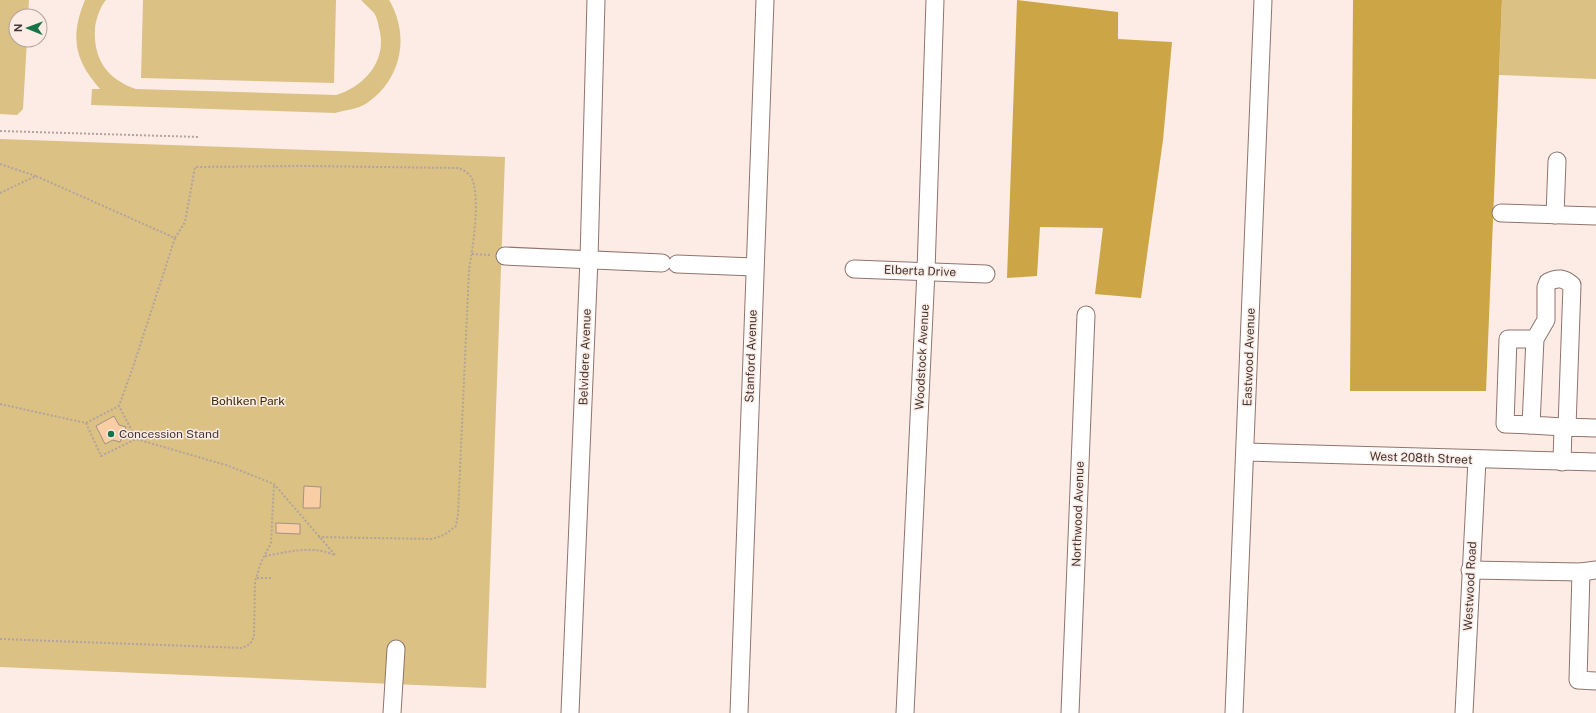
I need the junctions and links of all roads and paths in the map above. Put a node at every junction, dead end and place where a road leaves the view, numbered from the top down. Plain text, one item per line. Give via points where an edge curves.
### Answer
1 (596, 0) edge
2 (765, 0) edge
3 (935, 0) edge
4 (1263, 0) edge
5 (0, 131) edge
6 (199, 137) dead end
7 (1557, 161) dead end
8 (0, 164) edge
9 (36, 176) junction
10 (0, 193) edge
11 (1501, 213) dead end
12 (1555, 215) junction
13 (1596, 216) edge
14 (175, 238) junction
15 (472, 254) junction
16 (505, 256) joint
17 (589, 259) junction
18 (754, 267) junction
19 (854, 269) dead end
20 (926, 271) junction
21 (986, 274) dead end
22 (1086, 315) dead end
23 (1535, 339) junction
24 (0, 404) edge
25 (119, 406) junction
26 (86, 424) junction
27 (1531, 425) junction
28 (1565, 427) junction
29 (1596, 428) edge
30 (136, 439) junction
31 (1245, 452) junction
32 (1477, 460) junction
33 (1562, 462) junction
34 (1596, 462) edge
35 (274, 484) junction
36 (318, 537) junction
37 (265, 556) junction
38 (1470, 570) junction
39 (1588, 571) edge
40 (257, 578) junction
41 (273, 578) dead end
42 (0, 639) edge
43 (396, 649) dead end
44 (1596, 681) edge
45 (392, 713) edge
46 (570, 713) edge
47 (739, 713) edge
48 (906, 713) edge
49 (1070, 713) edge
50 (1234, 713) edge
51 (1464, 713) edge

1 - 17 street, Belvidere Avenue
2 - 18 street, Stanford Avenue
3 - 20 street, Woodstock Avenue
4 - 31 street, Eastwood Avenue
5 - 6 path
7 - 12 street
8 - 9 path
9 - 10 path
9 - 14 path
11 - 12 street
12 - 13 street
14 - 15 path via 185,222 195,168 459,168 470,175 476,187
14 - 25 path
15 - 16 path
15 - 36 path via 469,268 456,526 444,535 432,539
16 - 17 street
17 - 18 street
17 - 46 street, Belvidere Avenue
18 - 47 street, Stanford Avenue
19 - 20 street, Elberta Drive
20 - 21 street, Elberta Drive
20 - 48 street, Woodstock Avenue
22 - 49 street, Northwood Avenue
23 - 27 street
23 - 27 street via 1508,339 1505,424
23 - 28 street via 1546,320 1548,282 1558,278 1565,279 1572,285
24 - 26 path
25 - 26 path
25 - 30 path
26 - 30 path via 101,456
27 - 28 street
28 - 29 street
28 - 33 street
30 - 35 path via 226,465
31 - 32 street, West 208th Street
31 - 50 street, Eastwood Avenue
32 - 33 street, West 208th Street
32 - 38 street, Westwood Road
33 - 34 street, West 208th Street
35 - 36 path
35 - 37 path via 271,543
36 - 37 path via 336,556 323,550
37 - 40 path
38 - 39 street
38 - 51 street, Westwood Road
39 - 44 street via 1578,680
40 - 41 path
40 - 42 path via 254,637 250,644 242,648
43 - 45 street

